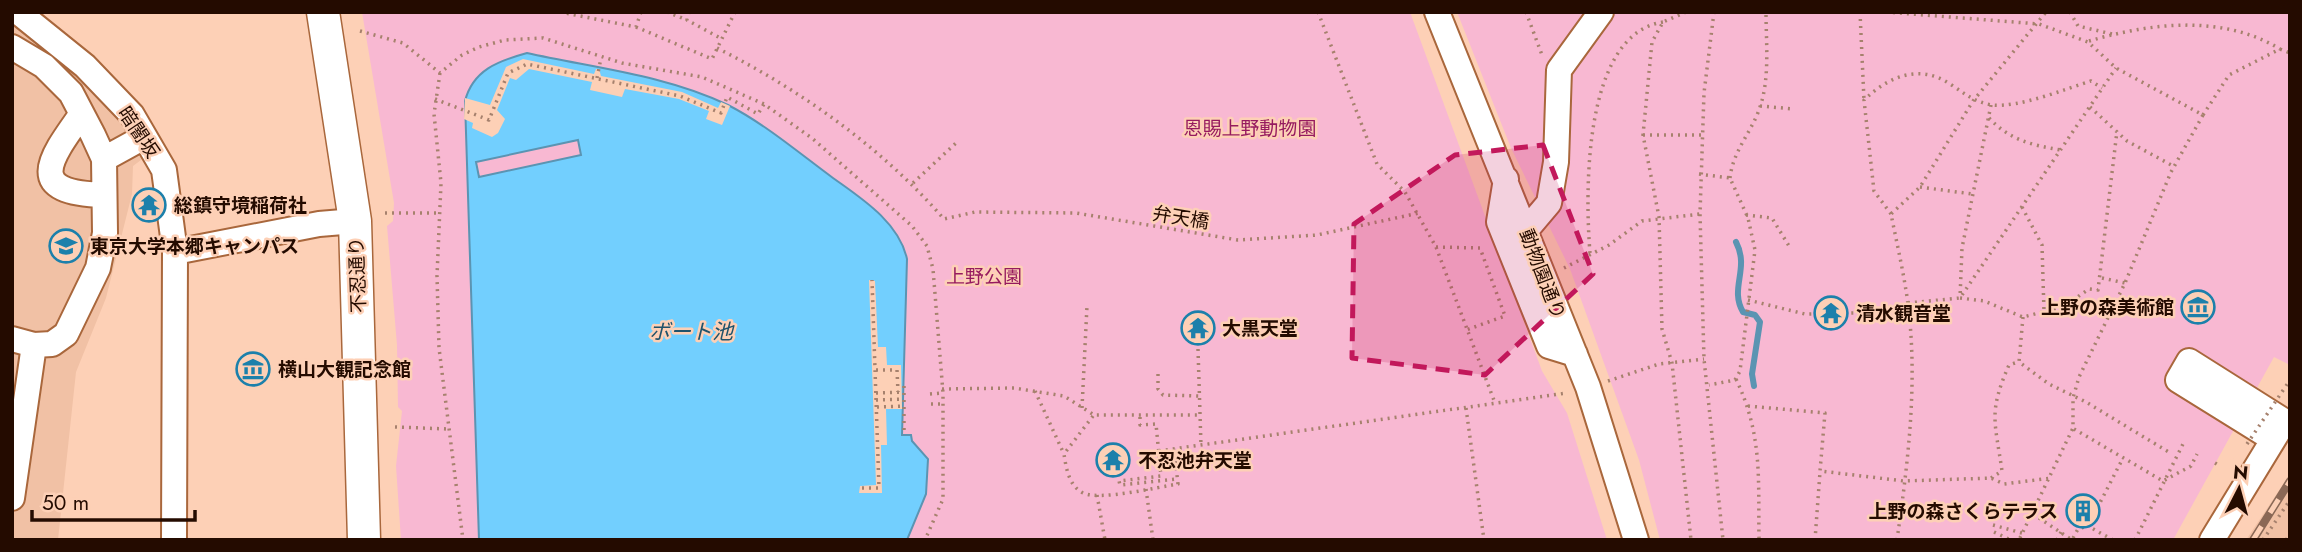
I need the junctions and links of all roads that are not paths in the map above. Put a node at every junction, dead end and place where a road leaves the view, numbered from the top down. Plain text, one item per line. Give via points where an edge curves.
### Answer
1 (18, 12) edge
2 (323, 12) edge
3 (1437, 12) edge
4 (1601, 12) edge
5 (12, 47) edge
6 (81, 115) junction
7 (144, 137) junction
8 (104, 159) junction
9 (1506, 179) junction
10 (104, 195) junction
11 (370, 217) junction
12 (1527, 229) junction
13 (175, 252) junction
14 (23, 342) edge
15 (1575, 354) junction
16 (2282, 424) edge
17 (12, 498) edge
18 (174, 540) edge
19 (364, 540) edge
20 (1636, 540) edge
21 (2212, 540) edge

1 - 7 street, 暗闇坂 via 85,66 132,115
2 - 11 main road, 不忍通り
3 - 9 street, 動物園通り
4 - 12 street via 1559,69 1556,162 1549,202
5 - 6 street via 44,66 71,93
6 - 8 street
6 - 10 street via 54,154 52,180 69,192
7 - 8 street
7 - 13 street, 暗闇坂 via 164,170
8 - 10 street
9 - 12 street, 動物園通り
9 - 15 street via 1499,222 1549,346
10 - 14 street via 105,233 86,298 66,334 52,344
11 - 13 street
11 - 19 main road, 不忍通り
12 - 15 street, 動物園通り
13 - 18 street, 暗闇坂
14 - 17 street
15 - 20 street, 動物園通り
16 - 21 street

